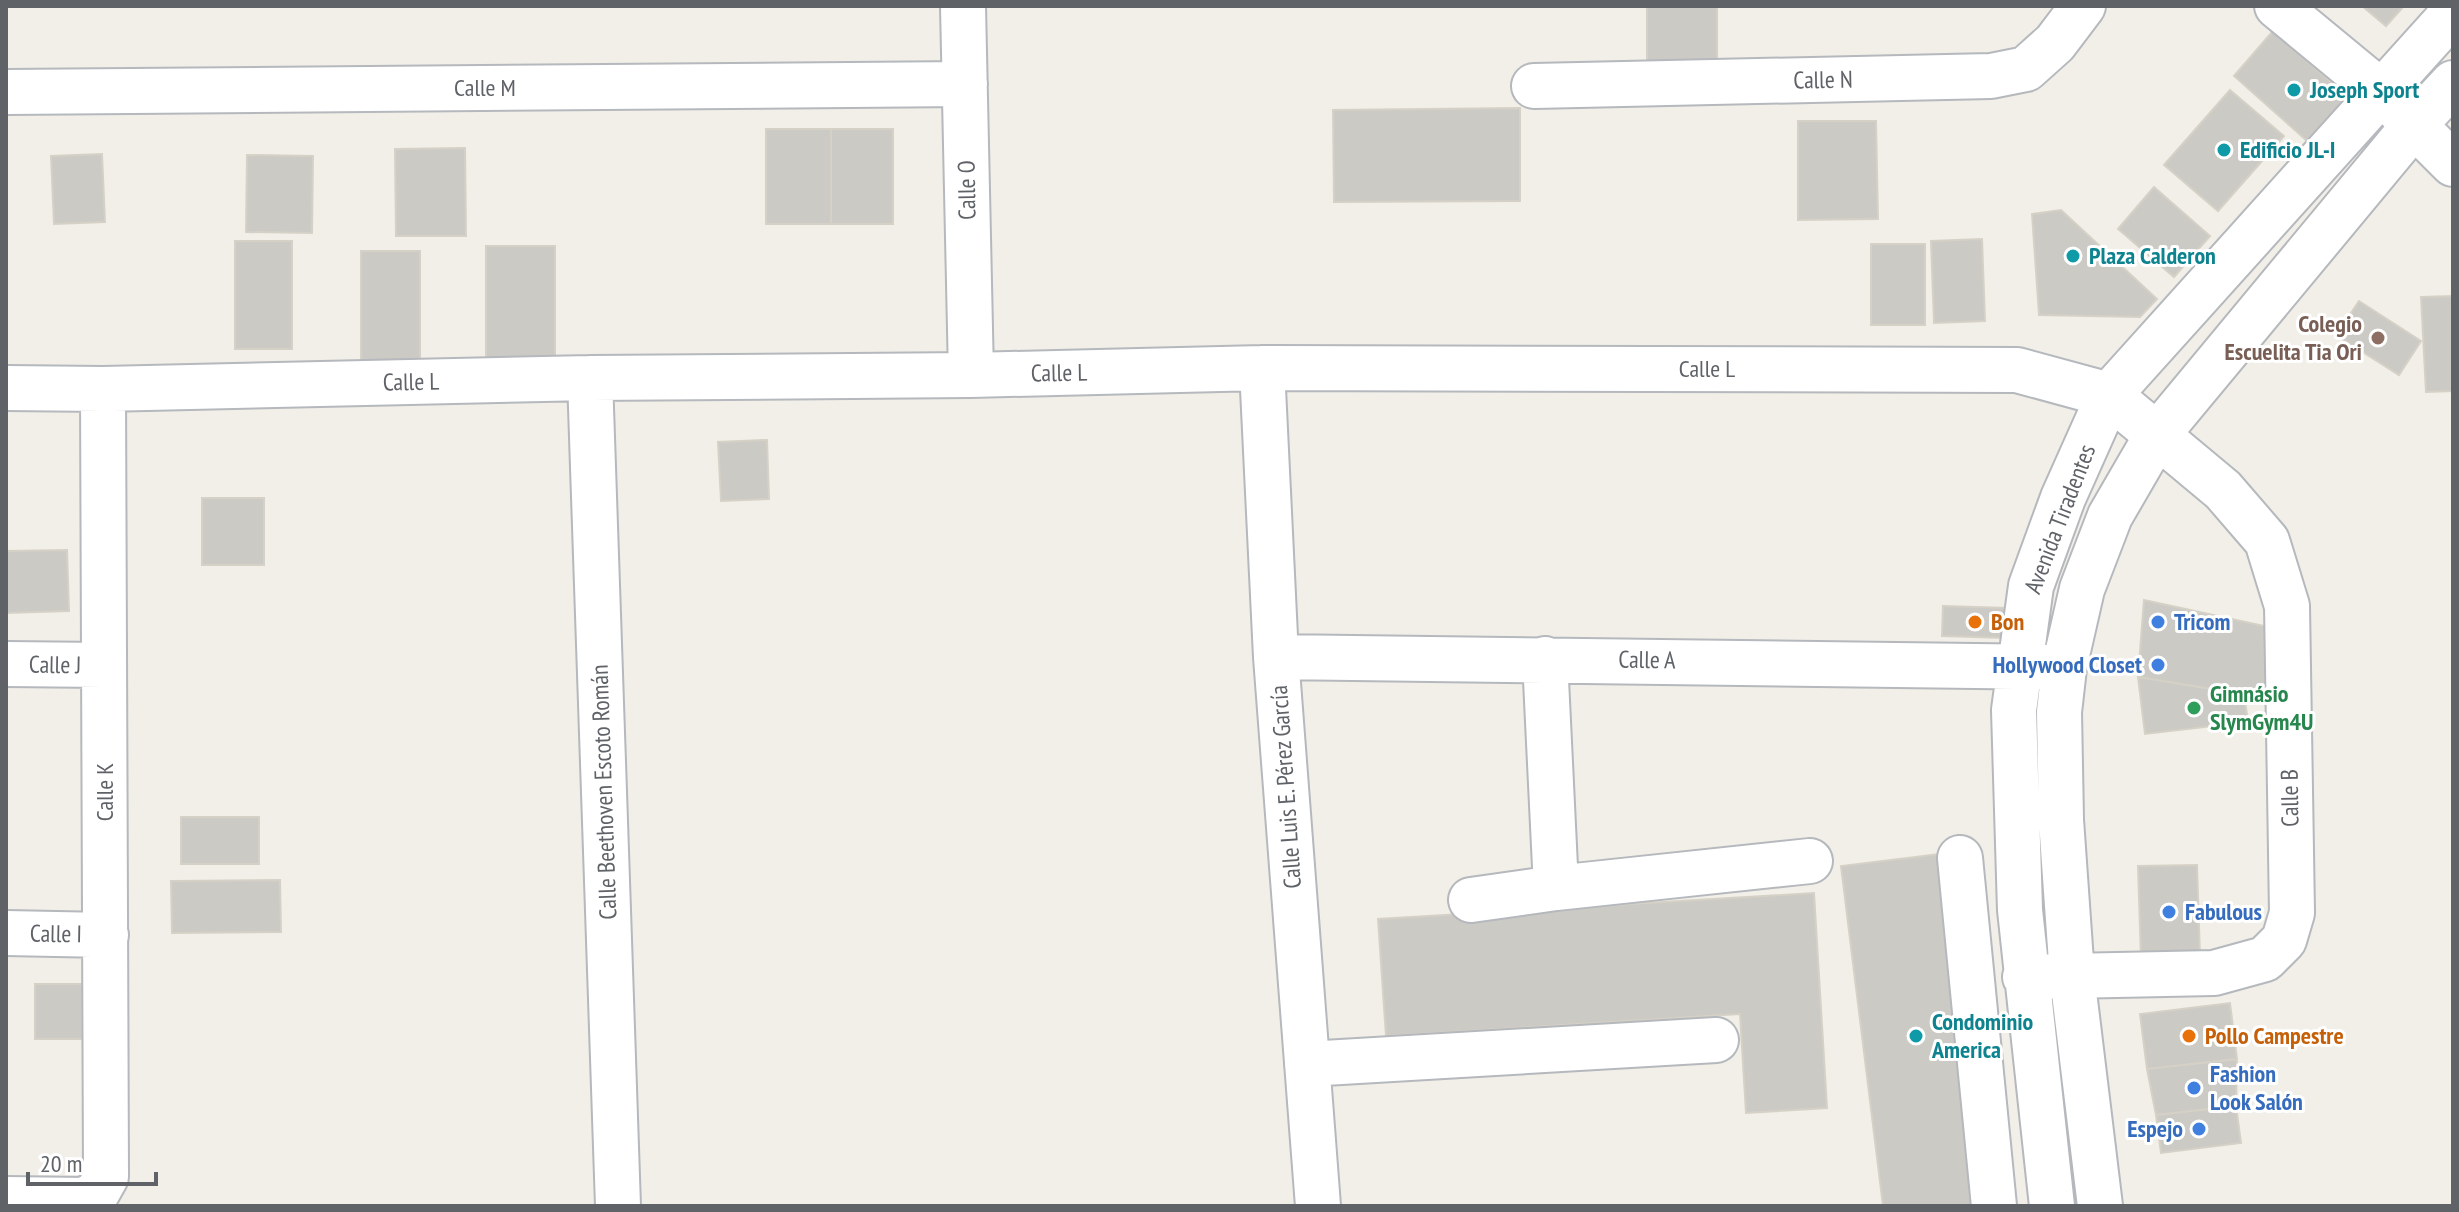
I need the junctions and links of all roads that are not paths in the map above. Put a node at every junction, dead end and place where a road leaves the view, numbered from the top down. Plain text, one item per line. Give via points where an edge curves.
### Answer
1 (963, 6) edge
2 (2083, 6) edge
3 (2277, 6) edge
4 (2453, 13) edge
5 (2453, 83) edge
6 (965, 84) junction
7 (1534, 86) dead end
8 (2380, 91) junction
9 (6, 92) edge
10 (2415, 124) junction
11 (2453, 164) edge
12 (1262, 368) junction
13 (971, 375) junction
14 (590, 378) junction
15 (6, 388) edge
16 (103, 389) junction
17 (2109, 395) junction
18 (2157, 435) junction
19 (1276, 657) junction
20 (1545, 659) junction
21 (6, 664) edge
22 (104, 665) junction
23 (2018, 665) junction
24 (2064, 668) junction
25 (1960, 858) dead end
26 (1810, 861) dead end
27 (1556, 888) junction
28 (1471, 900) dead end
29 (2020, 910) junction
30 (1964, 913) junction
31 (6, 933) edge
32 (106, 935) junction
33 (2072, 976) junction
34 (2025, 977) junction
35 (1716, 1040) dead end
36 (1307, 1064) junction
37 (6, 1199) edge
38 (618, 1206) edge
39 (1318, 1206) edge
40 (1994, 1206) edge
41 (2052, 1206) edge
42 (2100, 1206) edge

1 - 6 street, Calle O
2 - 7 street, Calle N via 2055,43 2026,69 1991,76
3 - 8 street
4 - 8 street, Avenida Tiradentes
5 - 10 street, Avenida Tiradentes
6 - 9 street, Calle M
6 - 13 street, Calle O
8 - 10 street
8 - 17 street, Avenida Tiradentes
10 - 11 street
10 - 18 street, Avenida Tiradentes
12 - 13 street, Calle L
12 - 17 street, Calle L via 2017,370
12 - 19 street, Calle Luis E. Pérez García
13 - 14 street, Calle L
14 - 16 street, Calle L
14 - 38 street, Calle Beethoven Escoto Román
15 - 16 street, Calle L
16 - 22 street, Calle K
17 - 18 street, Calle B
17 - 23 street, Avenida Tiradentes via 2031,586
18 - 24 street, Avenida Tiradentes via 2104,530 2082,589
18 - 33 street, Calle B via 2223,490 2267,541 2287,606 2292,913 2284,940 2265,959 2214,973
19 - 20 street, Calle A
19 - 36 street, Calle Luis E. Pérez García
20 - 23 street, Calle A
20 - 27 street
21 - 22 street, Calle J
22 - 32 street, Calle K
23 - 24 street, Calle A
23 - 29 street, Avenida Tiradentes via 2014,710
24 - 33 street, Avenida Tiradentes via 2059,712 2061,820
25 - 30 street
26 - 27 street
27 - 28 street
29 - 30 street
29 - 34 street, Avenida Tiradentes
30 - 40 street
31 - 32 street, Calle I
32 - 37 street, Calle K via 106,1177 97,1193 84,1200
33 - 34 street, Calle B
33 - 42 street, Avenida Tiradentes
34 - 41 street, Avenida Tiradentes
35 - 36 street
36 - 39 street, Calle Luis E. Pérez García

